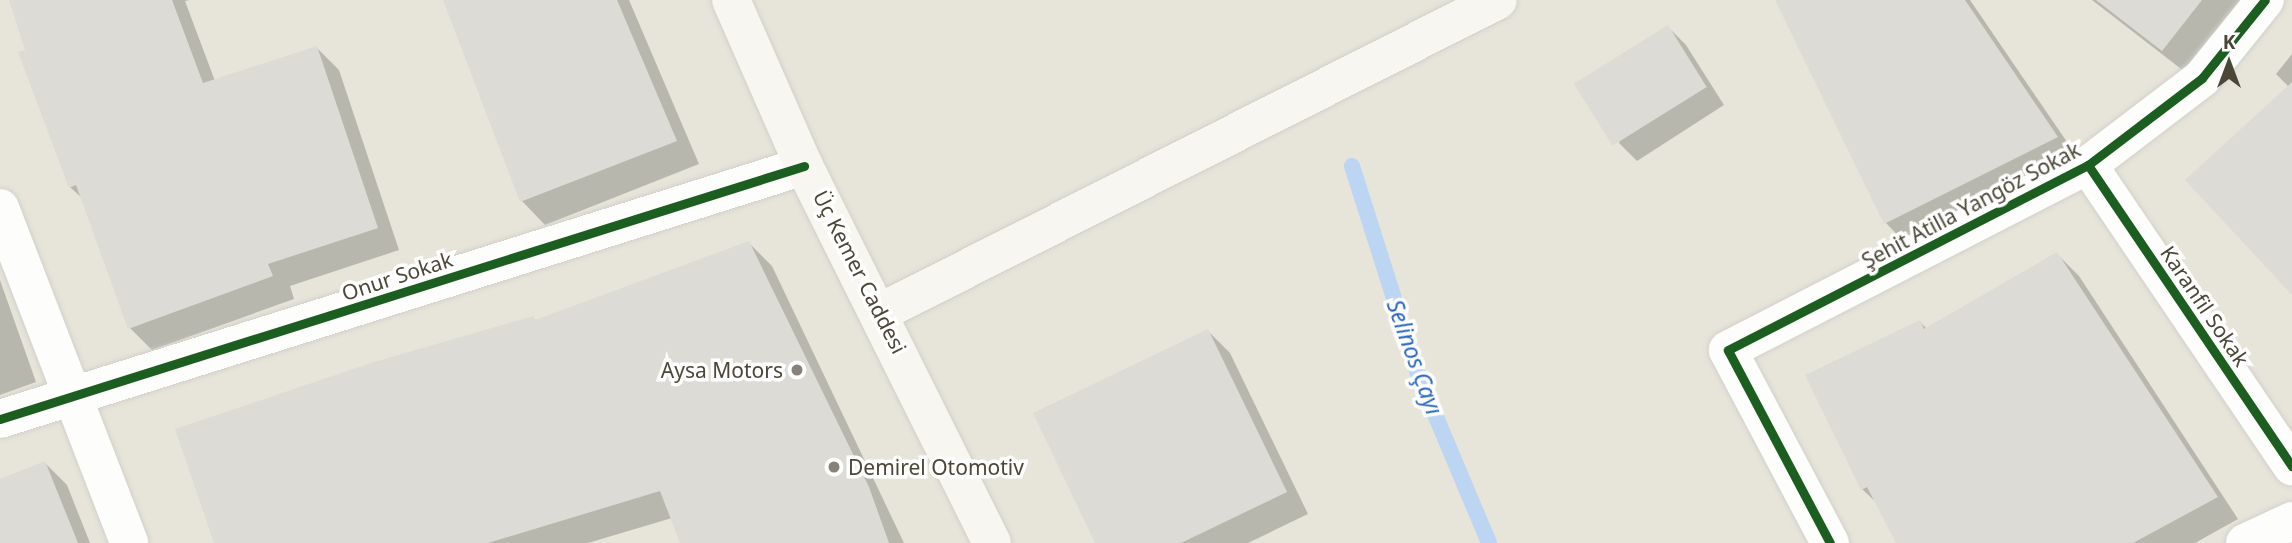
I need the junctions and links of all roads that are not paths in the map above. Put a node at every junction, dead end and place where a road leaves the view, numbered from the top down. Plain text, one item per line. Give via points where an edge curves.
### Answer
1 (731, 0) edge
2 (1499, 0) edge
3 (2265, 0) edge
4 (2088, 165) junction
5 (804, 166) junction
6 (0, 208) edge
7 (881, 312) junction
8 (71, 399) junction
9 (0, 419) edge
10 (2292, 466) edge
11 (2292, 521) edge
12 (128, 543) edge
13 (992, 543) edge
14 (1830, 543) edge
15 (2245, 543) edge

1 - 5 main road, Üç Kemer Caddesi
2 - 7 main road
3 - 4 street, Şehit Atilla Yangöz Sokak via 2202,78
4 - 10 street, Karanfil Sokak
4 - 14 street, Şehit Atilla Yangöz Sokak via 1728,350
5 - 7 main road, Üç Kemer Caddesi
5 - 8 street, Onur Sokak
6 - 8 street
7 - 13 main road, Üç Kemer Caddesi
8 - 9 street, Onur Sokak
8 - 12 street
11 - 15 street

